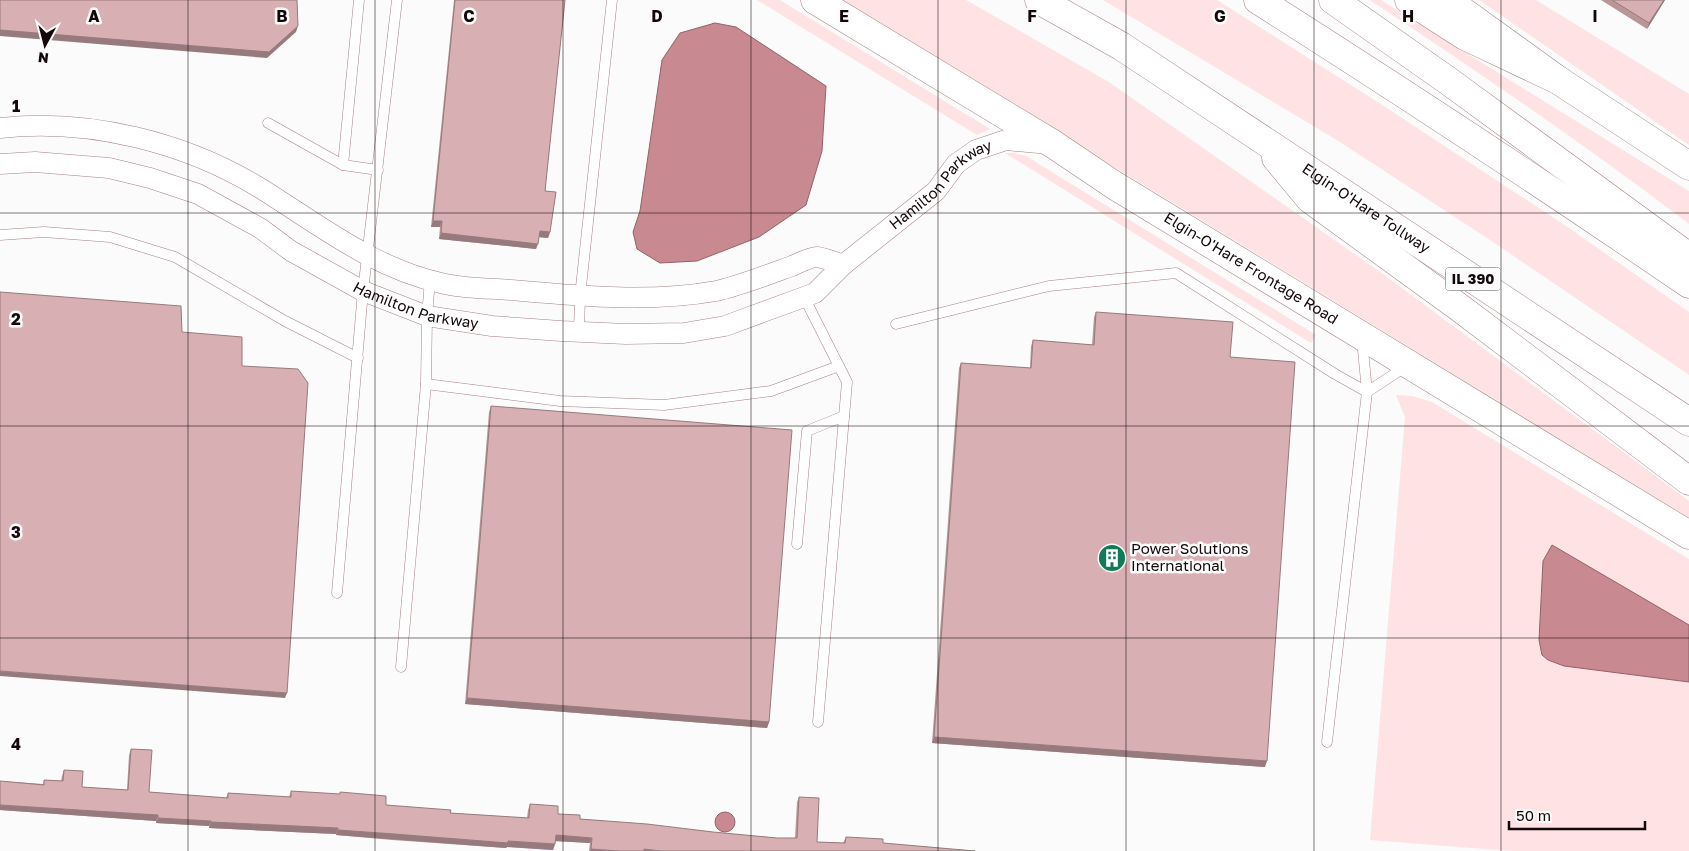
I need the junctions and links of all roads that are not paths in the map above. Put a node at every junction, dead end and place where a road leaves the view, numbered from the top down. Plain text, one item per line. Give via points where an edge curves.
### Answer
1 (359, 0) edge
2 (397, 0) edge
3 (612, 0) edge
4 (815, 0) edge
5 (1040, 0) edge
6 (1258, 0) edge
7 (1332, 0) edge
8 (1409, 0) edge
9 (1447, 0) edge
10 (1558, 80) junction
11 (268, 123) dead end
12 (0, 128) edge
13 (1257, 136) junction
14 (1053, 144) junction
15 (0, 164) edge
16 (343, 165) junction
17 (1689, 166) edge
18 (378, 170) junction
19 (0, 235) edge
20 (368, 255) junction
21 (1689, 257) edge
22 (843, 265) junction
23 (430, 280) junction
24 (1689, 284) edge
25 (364, 291) junction
26 (580, 296) junction
27 (804, 297) junction
28 (427, 316) junction
29 (896, 324) dead end
30 (579, 332) junction
31 (1362, 335) junction
32 (358, 358) junction
33 (1409, 364) junction
34 (839, 366) junction
35 (426, 384) junction
36 (1367, 392) junction
37 (844, 416) junction
38 (1689, 422) edge
39 (1689, 481) edge
40 (1689, 535) edge
41 (797, 544) dead end
42 (337, 593) dead end
43 (401, 667) dead end
44 (818, 722) dead end
45 (1327, 742) dead end

1 - 16 lane
2 - 18 lane
3 - 26 lane
4 - 14 main road, Elgin-O'Hare Frontage Road
5 - 13 main road, Elgin-O'Hare Tollway / IL 390 via 1121,46
6 - 24 main road via 1547,187
7 - 21 main road
8 - 10 main road via 1465,36
9 - 10 main road
10 - 17 main road
11 - 16 lane
12 - 20 street, Hamilton Parkway via 74,127 173,148 258,187
13 - 38 main road, Elgin-O'Hare Tollway / IL 390
13 - 39 main road via 1310,199
14 - 22 street, Hamilton Parkway via 1006,140 976,150 956,164 936,191
14 - 31 main road, Elgin-O'Hare Frontage Road via 1114,185
15 - 25 street, Hamilton Parkway via 35,162 109,168 198,194
16 - 18 lane
18 - 20 lane
19 - 32 lane via 44,232 110,237 175,257 285,321
20 - 23 street, Hamilton Parkway via 396,269
20 - 25 lane
22 - 26 street, Hamilton Parkway via 816,257 717,291 656,297
22 - 27 street, Hamilton Parkway via 815,293
23 - 26 street, Hamilton Parkway via 442,284
23 - 28 lane
25 - 28 street, Hamilton Parkway
25 - 32 lane
26 - 30 lane
27 - 30 street, Hamilton Parkway via 725,326 684,334
27 - 34 lane
28 - 30 street, Hamilton Parkway via 492,326
28 - 35 lane
29 - 36 lane via 1048,286 1176,273
31 - 33 main road, Elgin-O'Hare Frontage Road
31 - 36 lane
32 - 42 lane
33 - 36 lane
33 - 40 main road, Elgin-O'Hare Frontage Road
34 - 35 lane via 771,391 664,405 560,401
34 - 37 lane via 847,382
35 - 43 lane
36 - 45 lane
37 - 41 lane via 807,431
37 - 44 lane

